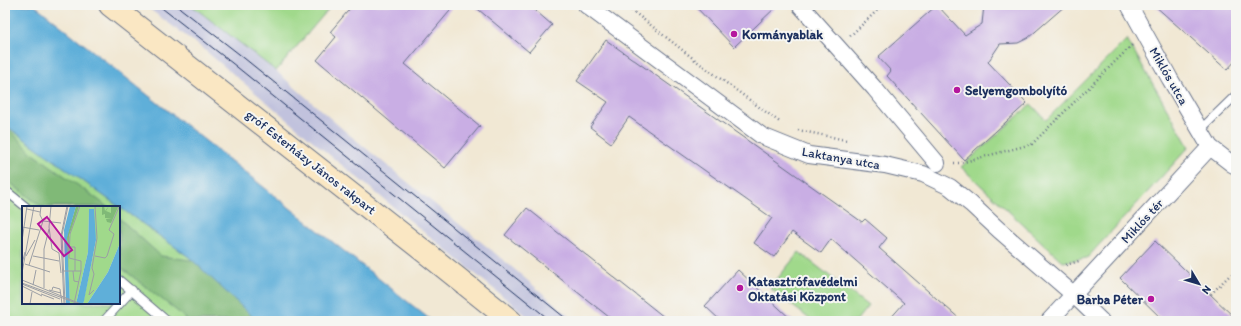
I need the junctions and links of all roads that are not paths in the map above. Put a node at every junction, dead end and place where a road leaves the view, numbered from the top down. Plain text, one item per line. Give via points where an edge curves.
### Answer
1 (110, 5) edge
2 (586, 5) edge
3 (800, 5) edge
4 (1129, 5) edge
5 (1236, 95) edge
6 (1200, 130) junction
7 (1210, 147) junction
8 (937, 163) road end
9 (1236, 166) edge
10 (5, 190) edge
11 (25, 206) edge
12 (120, 281) edge
13 (132, 290) junction
14 (1073, 294) junction
15 (120, 303) edge
16 (119, 304) edge
17 (104, 321) edge
18 (167, 321) edge
19 (511, 321) edge
20 (1049, 321) edge
21 (1101, 321) edge

1 - 19 main road, gróf Esterházy János rakpart
2 - 14 street, Laktanya utca via 762,136 809,156 908,170 950,187
3 - 8 street
4 - 6 street, Miklós utca
5 - 6 lane
6 - 7 street, Miklós utca
7 - 9 street
7 - 14 street, Miklós tér
10 - 11 lane
12 - 13 lane
13 - 15 lane
13 - 18 lane
14 - 20 street, Miklós tér
14 - 21 street, Laktanya utca
16 - 17 lane

